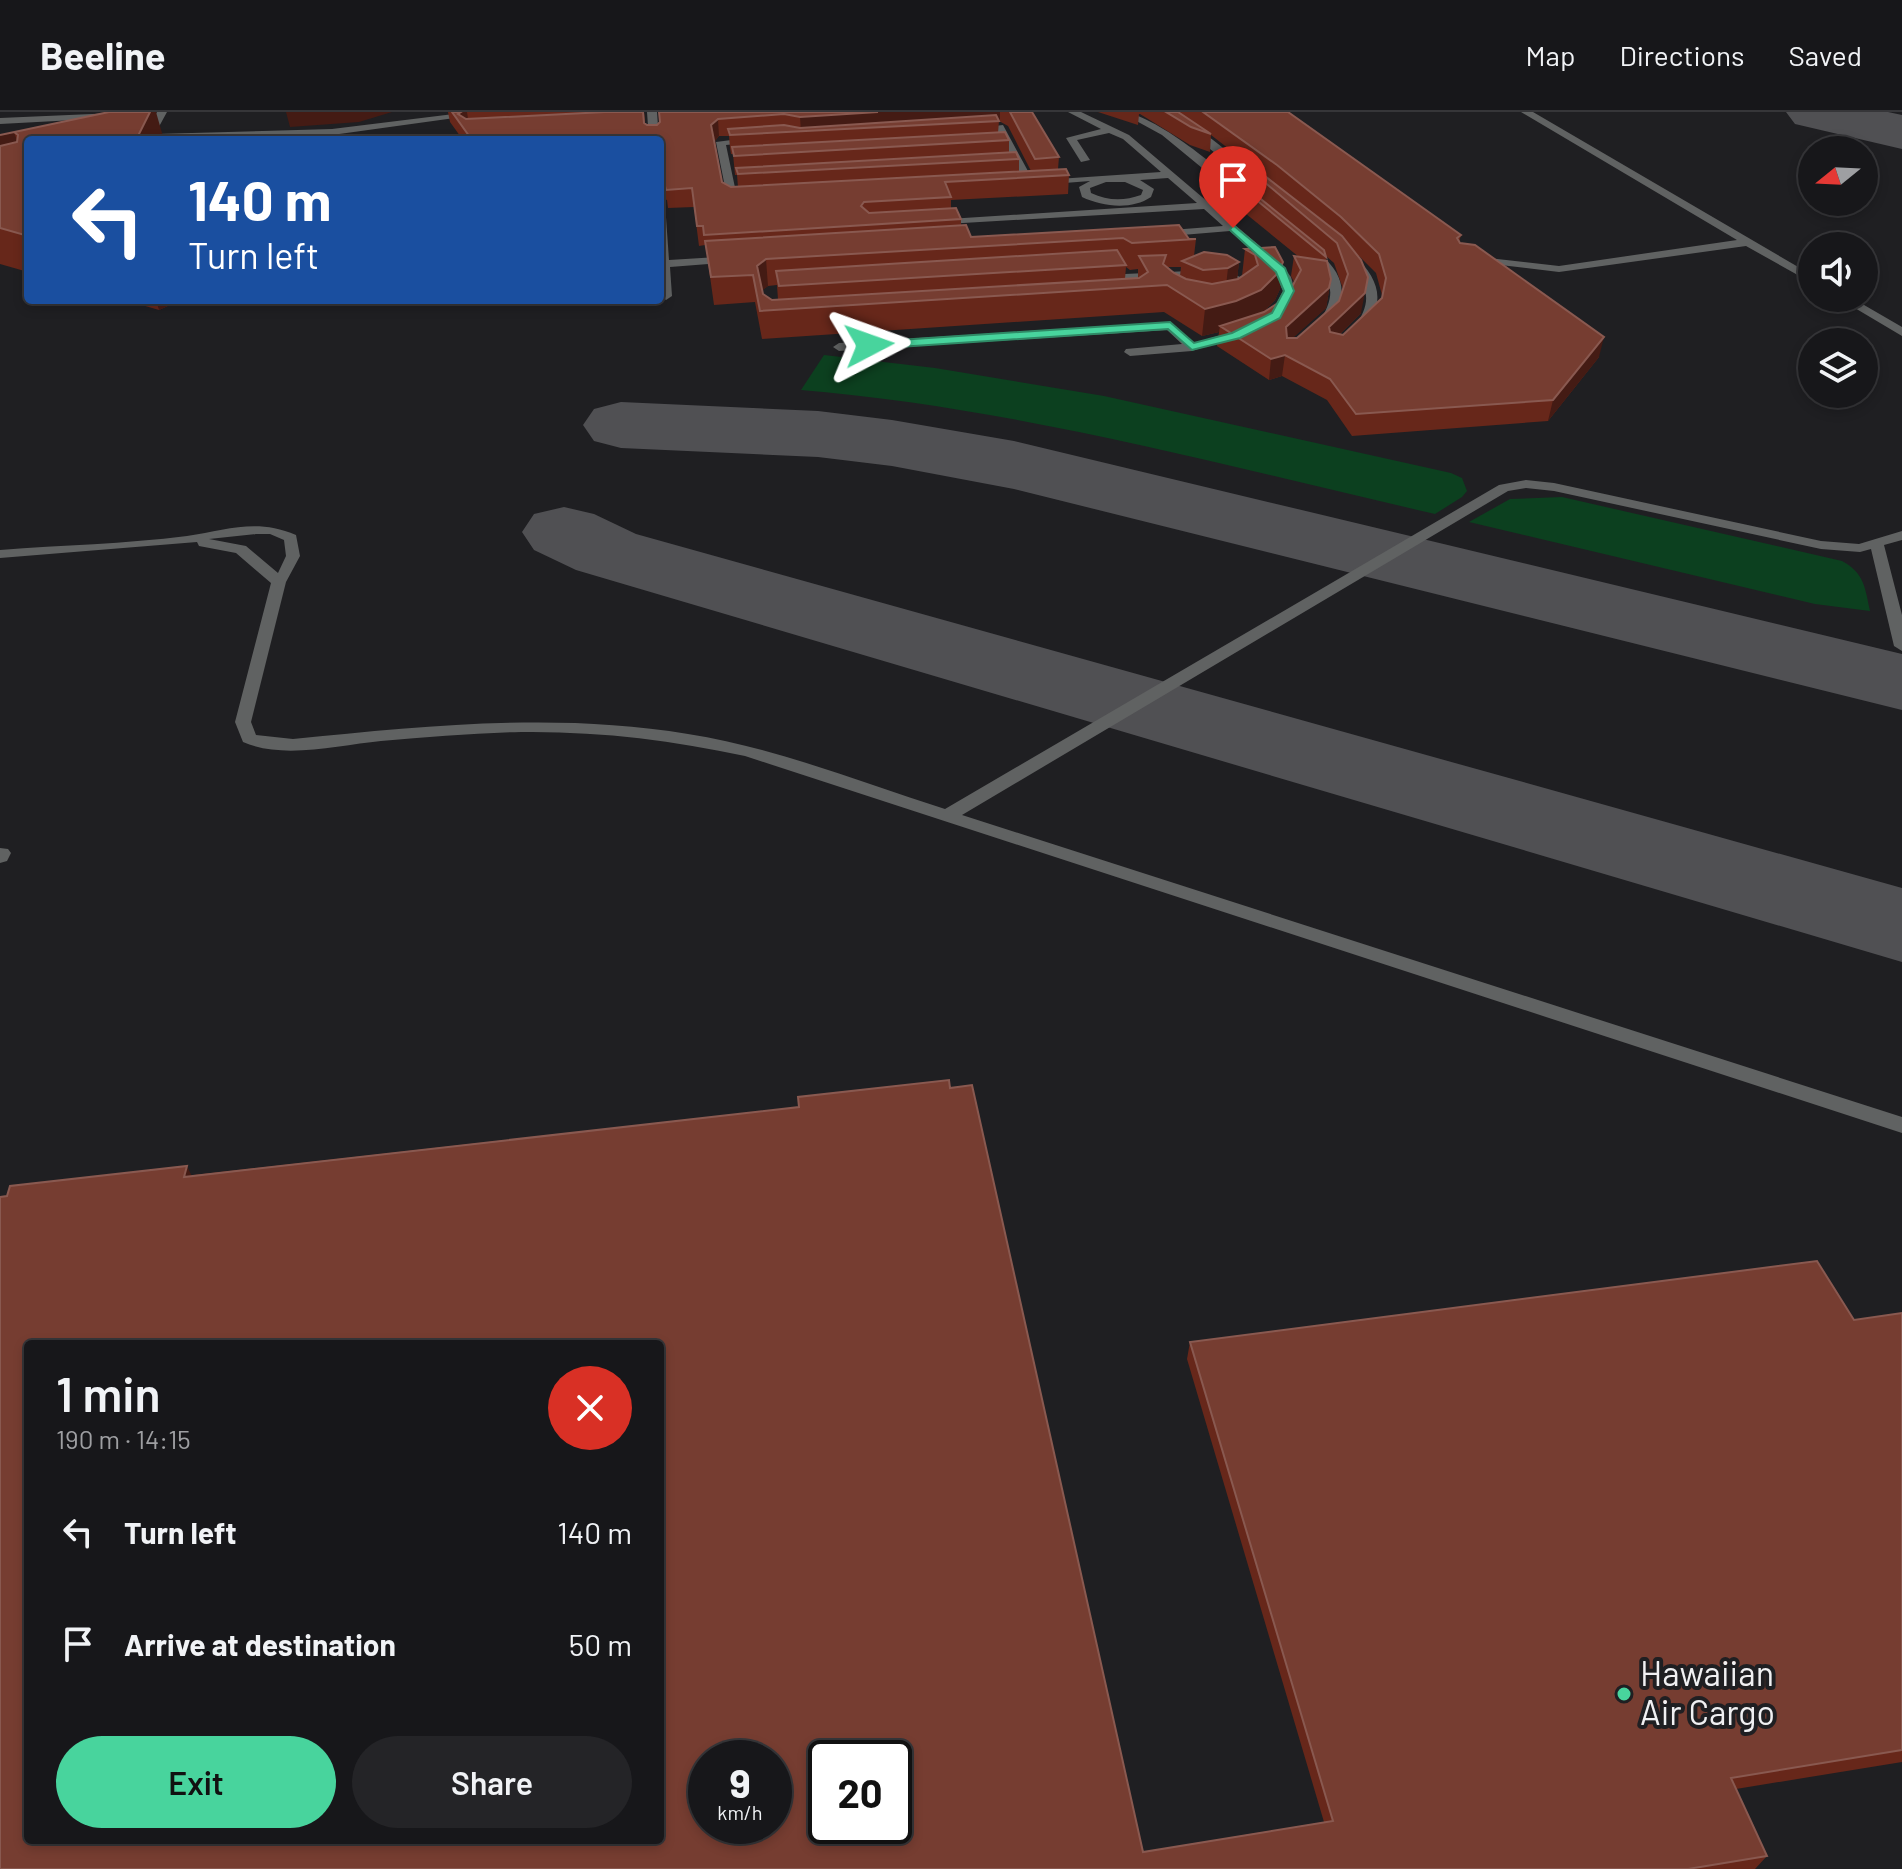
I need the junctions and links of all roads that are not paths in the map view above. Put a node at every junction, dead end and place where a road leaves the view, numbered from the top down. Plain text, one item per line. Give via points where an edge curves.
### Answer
1 (101, 112) edge
2 (162, 112) edge
3 (398, 112) edge
4 (493, 112) edge
5 (652, 112) edge
6 (1073, 112) edge
7 (1125, 112) edge
8 (1160, 112) edge
9 (1526, 112) edge
10 (118, 114) edge
11 (358, 116) dead end
12 (0, 121) edge
13 (386, 125) junction
14 (95, 128) edge
15 (153, 129) junction
16 (957, 129) edge
17 (1113, 129) junction
18 (149, 136) edge
19 (206, 136) edge
20 (654, 136) edge
21 (769, 139) edge
22 (1010, 145) junction
23 (994, 146) edge
24 (724, 160) junction
25 (740, 160) edge
26 (1085, 160) dead end
27 (1020, 165) junction
28 (1005, 166) edge
29 (1170, 175) junction
30 (1250, 176) edge
31 (743, 180) edge
32 (728, 181) junction
33 (1030, 184) junction
34 (1015, 185) edge
35 (758, 199) edge
36 (1206, 206) junction
37 (1259, 209) edge
38 (916, 224) edge
39 (1233, 228) junction
40 (1140, 235) edge
41 (1294, 237) edge
42 (1333, 242) edge
43 (1749, 242) junction
44 (1462, 258) edge
45 (744, 259) edge
46 (664, 264) edge
47 (1277, 266) junction
48 (1263, 267) edge
49 (1248, 269) edge
50 (1106, 270) edge
51 (1798, 272) edge
52 (664, 275) edge
53 (1170, 290) edge
54 (666, 296) dead end
55 (1221, 303) edge
56 (1868, 312) edge
57 (1267, 321) edge
58 (1255, 328) edge
59 (1902, 332) edge
60 (1314, 333) edge
61 (1350, 337) edge
62 (839, 347) edge
63 (1192, 347) junction
64 (1130, 352) dead end
65 (1902, 535) edge
66 (187, 540) junction
67 (1877, 545) junction
68 (0, 554) edge
69 (279, 582) junction
70 (1902, 646) edge
71 (947, 816) junction
72 (1902, 1125) edge

1 - 10 lane
2 - 15 lane
3 - 13 lane
4 - 13 lane
5 - 20 lane
6 - 17 lane
7 - 37 lane via 1165,133
8 - 30 lane
9 - 43 lane
10 - 12 lane
10 - 14 lane
11 - 15 lane
13 - 19 lane
15 - 18 lane
16 - 22 lane via 1000,127
17 - 26 lane via 1071,138
17 - 29 lane
21 - 24 lane via 721,142
22 - 23 lane
22 - 27 lane
24 - 25 lane
24 - 32 lane
27 - 28 lane
27 - 33 lane
29 - 33 lane via 1104,179 1088,184 1084,192 1095,199 1134,201 1149,193 1140,183 1122,179 1109,179 1062,182
29 - 36 lane
31 - 32 lane
32 - 35 lane via 732,200
33 - 34 lane
36 - 38 lane
36 - 39 lane
39 - 40 lane
39 - 47 lane
41 - 60 lane via 1328,267 1337,286 1337,306
42 - 61 lane via 1368,275 1373,289 1371,314
43 - 44 lane via 1559,269
43 - 51 lane
45 - 46 lane
47 - 48 lane
47 - 57 lane via 1289,291 1283,308
49 - 53 lane via 1191,274 1174,279
50 - 55 lane via 1121,270 1128,282 1144,276 1210,273 1245,285 1239,298
52 - 54 lane
56 - 59 lane
58 - 63 lane
62 - 63 lane via 1170,326
63 - 64 lane
65 - 67 lane
66 - 68 lane
66 - 69 lane via 241,549
66 - 69 lane via 218,533 283,533 295,547 291,566
67 - 70 lane
67 - 71 lane via 1821,545 1554,487 1504,488
69 - 71 lane via 243,722 249,738 260,743 513,725 606,727 749,752
71 - 72 lane

